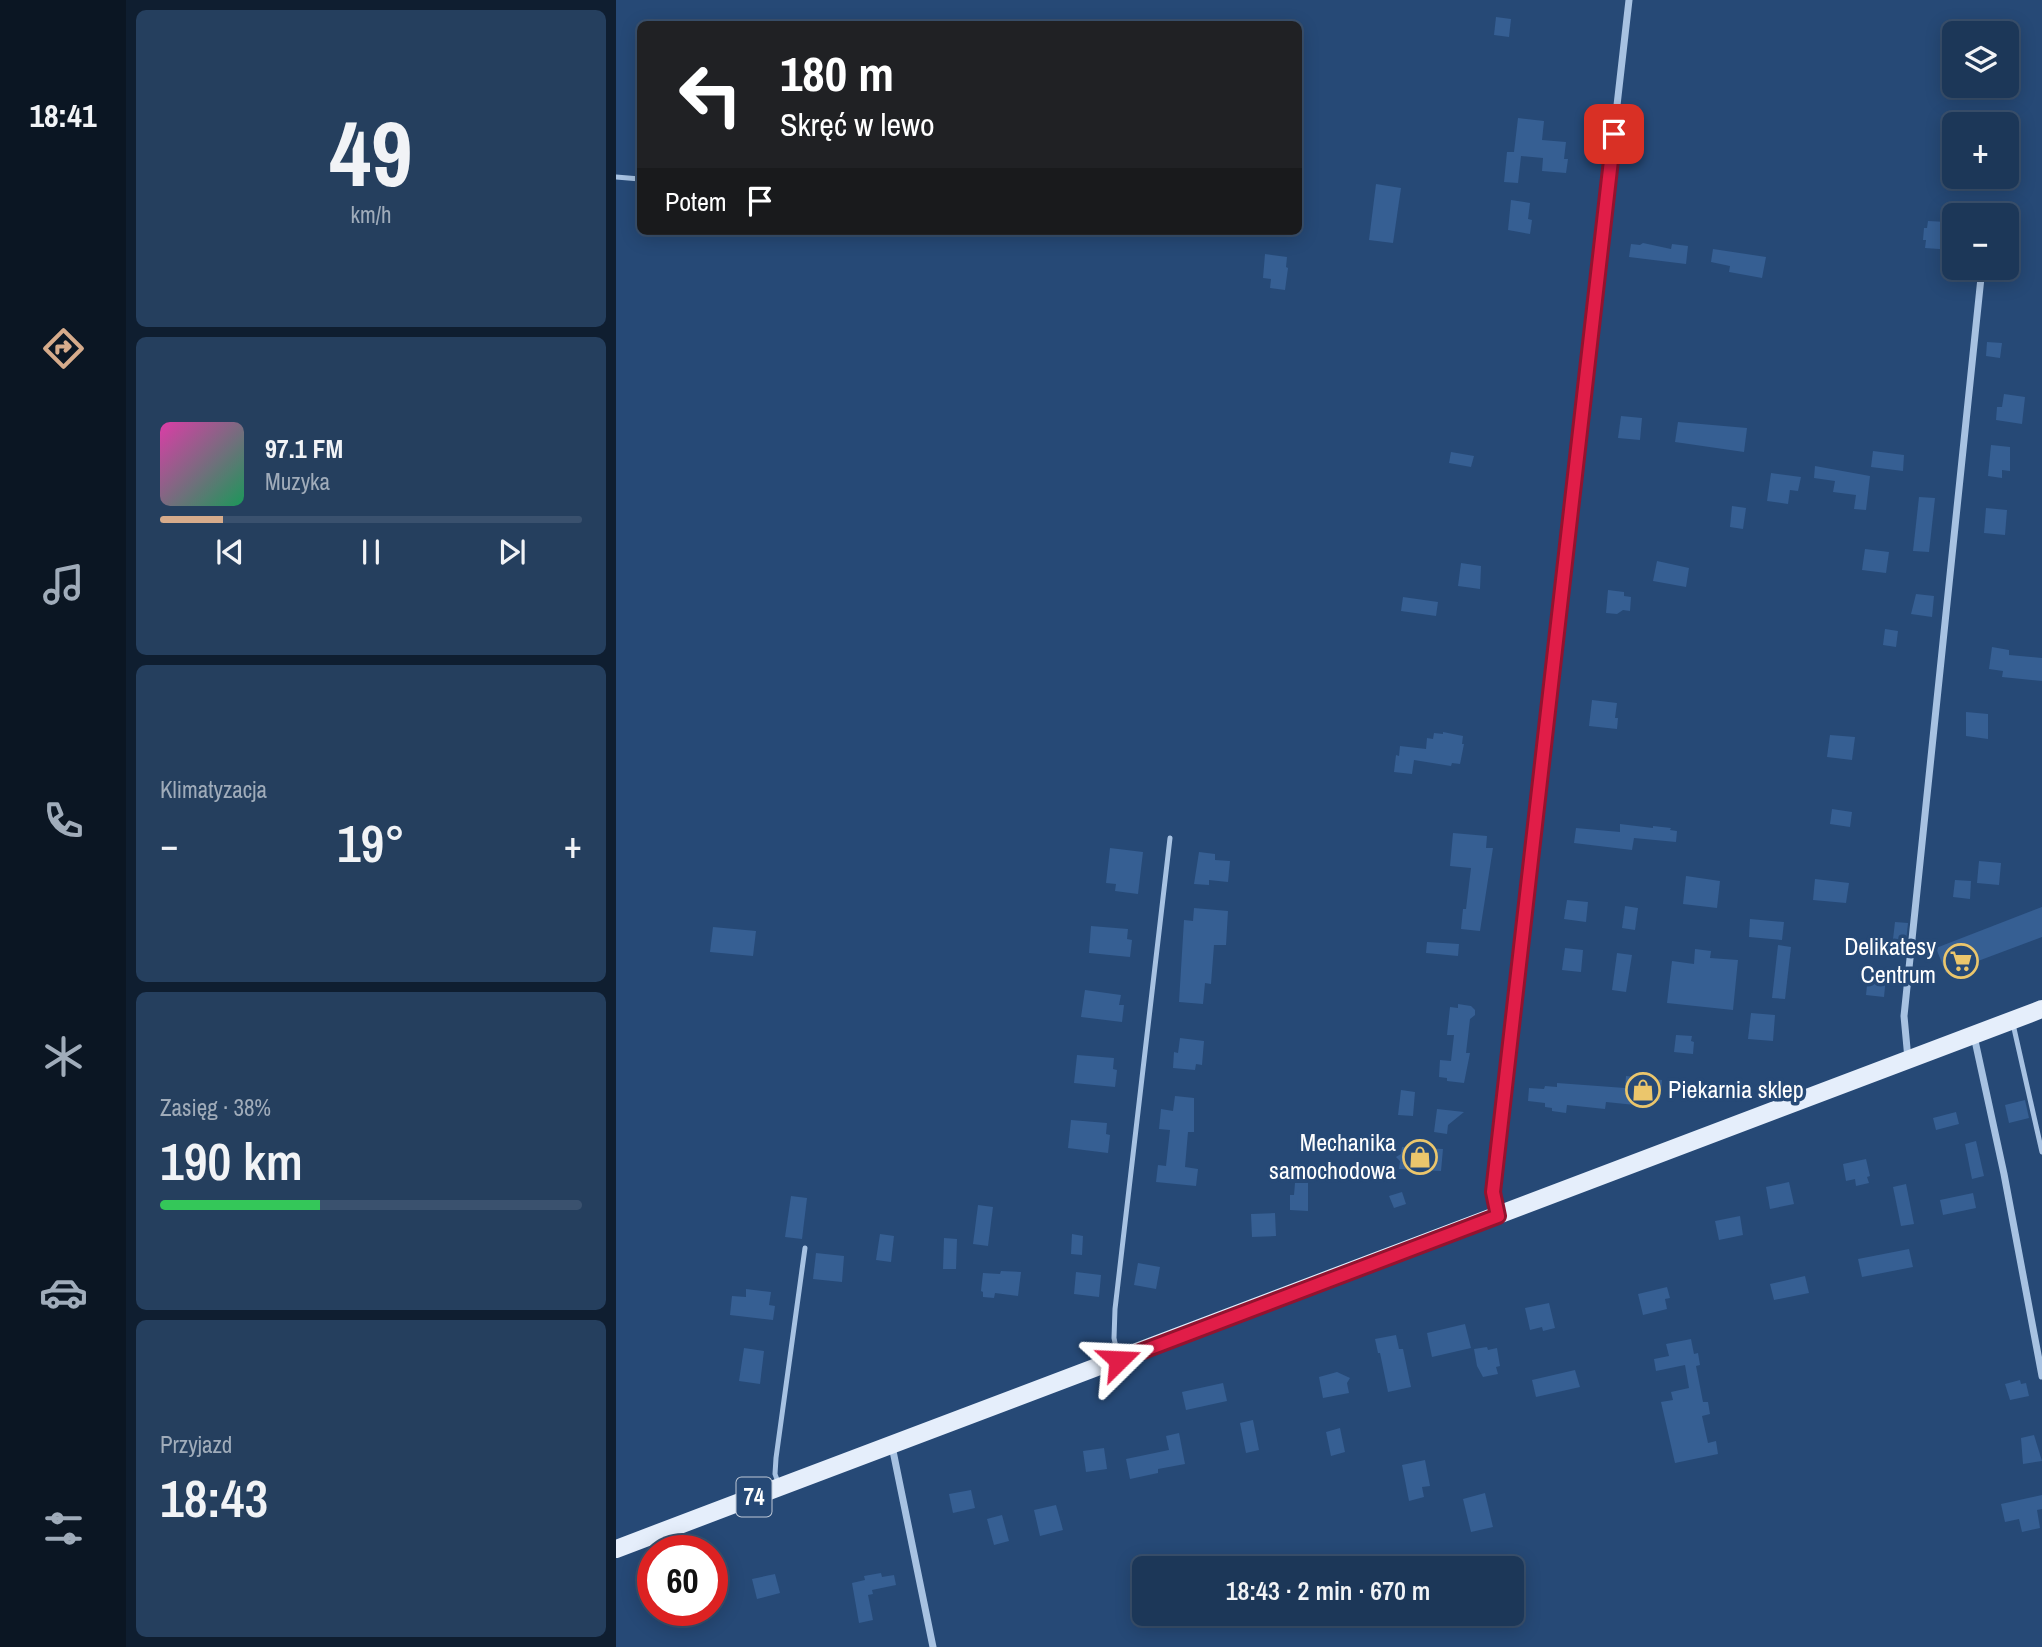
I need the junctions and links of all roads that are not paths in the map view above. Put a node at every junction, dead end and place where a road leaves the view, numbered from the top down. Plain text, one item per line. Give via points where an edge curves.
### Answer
1 (1629, 0) edge
2 (616, 177) edge
3 (637, 179) edge
4 (1981, 280) edge
5 (1170, 838) dead end
6 (2042, 1010) edge
7 (2012, 1021) junction
8 (1973, 1035) junction
9 (1908, 1060) junction
10 (2042, 1152) edge
11 (1498, 1216) junction
12 (805, 1248) dead end
13 (1119, 1360) junction
14 (2042, 1376) edge
15 (892, 1446) junction
16 (780, 1488) junction
17 (616, 1549) edge
18 (933, 1647) edge

1 - 11 street via 1493,1192
2 - 3 lane
4 - 9 street via 1904,1016
5 - 13 lane via 1115,1309
6 - 7 main road, 74
7 - 8 main road, 74
7 - 10 lane
8 - 9 main road, 74
8 - 14 street
9 - 11 main road, 74
11 - 13 main road, 74
12 - 16 lane via 776,1458
13 - 15 main road, 74
15 - 16 main road, 74
15 - 18 street
16 - 17 main road, 74

